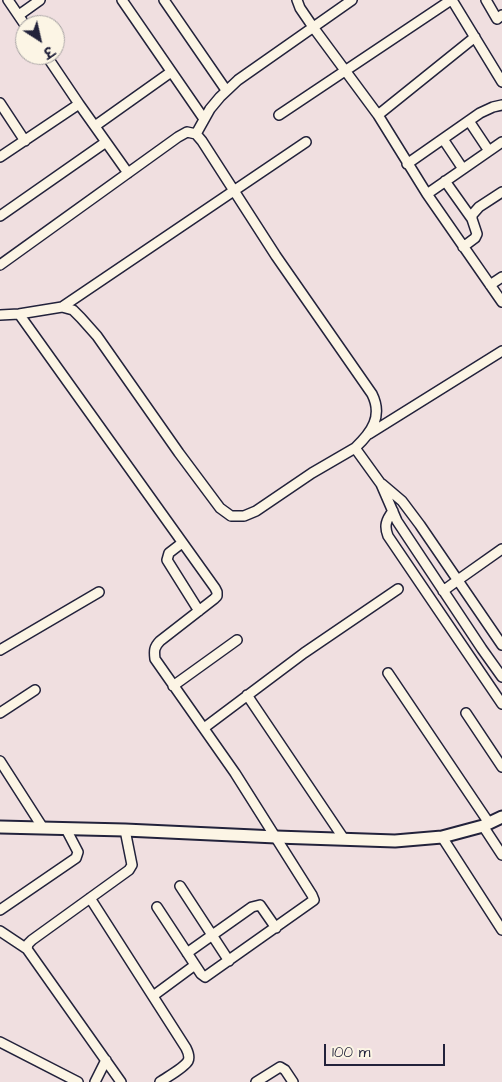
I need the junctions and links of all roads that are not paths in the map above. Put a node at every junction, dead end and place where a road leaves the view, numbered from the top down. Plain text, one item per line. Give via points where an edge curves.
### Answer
1 (8, 0) edge
2 (40, 0) edge
3 (122, 0) edge
4 (164, 0) edge
5 (297, 0) edge
6 (352, 0) edge
7 (452, 0) edge
8 (486, 0) edge
9 (19, 15) joint
10 (500, 20) edge
11 (313, 27) junction
12 (475, 37) junction
13 (53, 65) edge
14 (346, 70) junction
15 (171, 72) junction
16 (502, 82) edge
17 (226, 90) junction
18 (0, 103) edge
19 (79, 104) junction
20 (502, 105) edge
21 (279, 115) dead end
22 (378, 115) junction
23 (204, 119) junction
24 (469, 121) junction
25 (94, 126) junction
26 (196, 134) junction
27 (443, 139) junction
28 (25, 141) junction
29 (106, 142) junction
30 (306, 142) dead end
31 (502, 142) edge
32 (489, 151) junction
33 (0, 157) edge
34 (407, 164) junction
35 (463, 169) junction
36 (128, 173) junction
37 (445, 181) junction
38 (234, 192) junction
39 (502, 192) edge
40 (426, 194) junction
41 (0, 216) edge
42 (472, 219) junction
43 (463, 247) junction
44 (0, 264) edge
45 (502, 277) edge
46 (490, 285) junction
47 (502, 302) edge
48 (62, 306) junction
49 (19, 314) junction
50 (0, 315) edge
51 (502, 351) edge
52 (369, 434) junction
53 (355, 448) junction
54 (381, 484) junction
55 (393, 511) junction
56 (182, 544) junction
57 (502, 548) edge
58 (458, 580) junction
59 (398, 589) dead end
60 (443, 591) junction
61 (99, 592) dead end
62 (199, 611) junction
63 (237, 640) dead end
64 (502, 645) edge
65 (0, 650) edge
66 (388, 673) dead end
67 (502, 677) edge
68 (173, 686) junction
69 (34, 690) dead end
70 (247, 695) junction
71 (502, 704) edge
72 (0, 713) edge
73 (466, 713) dead end
74 (204, 728) junction
75 (0, 761) edge
76 (502, 767) edge
77 (502, 817) edge
78 (486, 824) junction
79 (0, 827) edge
80 (43, 828) junction
81 (66, 828) junction
82 (125, 830) junction
83 (276, 837) junction
84 (442, 838) junction
85 (344, 839) junction
86 (502, 855) edge
87 (180, 886) dead end
88 (90, 898) junction
89 (157, 907) dead end
90 (0, 910) edge
91 (276, 928) junction
92 (502, 930) edge
93 (0, 931) edge
94 (212, 935) junction
95 (27, 949) junction
96 (187, 953) junction
97 (228, 961) junction
98 (195, 965) junction
99 (152, 996) junction
100 (1, 1044) edge
101 (106, 1060) junction
102 (78, 1082) edge
103 (95, 1082) edge
104 (121, 1082) edge
105 (160, 1082) edge
106 (256, 1082) edge
107 (293, 1082) edge

1 - 9 street
2 - 9 street
3 - 15 street
4 - 17 street
5 - 11 street
6 - 11 street
7 - 12 street
7 - 14 street
8 - 10 street
11 - 14 street
11 - 17 street
12 - 16 street
12 - 22 street
13 - 19 street
14 - 21 street
14 - 22 street
15 - 23 street
15 - 25 street
17 - 23 street
18 - 28 street
19 - 25 street
19 - 28 street
20 - 24 street via 487,108
22 - 34 street
23 - 26 street
24 - 27 street
24 - 32 street
25 - 29 street
26 - 36 street via 187,132
26 - 38 street
27 - 34 street
27 - 35 street
28 - 33 street
29 - 36 street
29 - 41 street
30 - 38 street
31 - 32 street
32 - 35 street
34 - 40 street
35 - 37 street
36 - 44 street
37 - 40 street
37 - 42 street
38 - 48 street
38 - 52 street via 372,394 377,403 377,413
39 - 42 street via 475,211
40 - 43 street
42 - 43 street via 477,234
43 - 46 street
45 - 46 street
46 - 47 street
48 - 49 street
48 - 53 street via 73,310 97,336 220,508 231,516 244,516 256,511
49 - 50 street
49 - 56 street
51 - 52 street
52 - 53 street
53 - 54 street
54 - 55 street
54 - 58 street via 402,501
55 - 60 street
55 - 71 street via 386,524 388,536
56 - 62 street via 169,553 167,560
56 - 62 street via 217,592 217,596
57 - 58 street
58 - 60 street
58 - 64 street
59 - 70 street
60 - 67 street
61 - 65 street
62 - 68 street via 155,646 155,659
63 - 68 street
66 - 78 street
68 - 74 street
69 - 72 street
70 - 74 street
70 - 85 street
73 - 76 street
74 - 83 street
75 - 80 street
77 - 78 street
78 - 84 street
78 - 86 street
79 - 80 street
80 - 81 street
81 - 82 street
81 - 90 street via 78,852 76,858
82 - 83 street
82 - 88 street via 132,865
83 - 85 street
83 - 91 street via 314,897
84 - 85 street via 395,841
84 - 92 street
87 - 94 street
88 - 95 street via 32,940
88 - 99 street
89 - 96 street
91 - 94 street via 258,905
91 - 97 street
93 - 95 street
94 - 96 street
94 - 97 street
95 - 101 street
96 - 98 street
97 - 98 street via 205,977
98 - 99 street
99 - 105 street via 189,1055 182,1067
100 - 102 street
101 - 103 street
101 - 104 street
106 - 107 street via 280,1067

